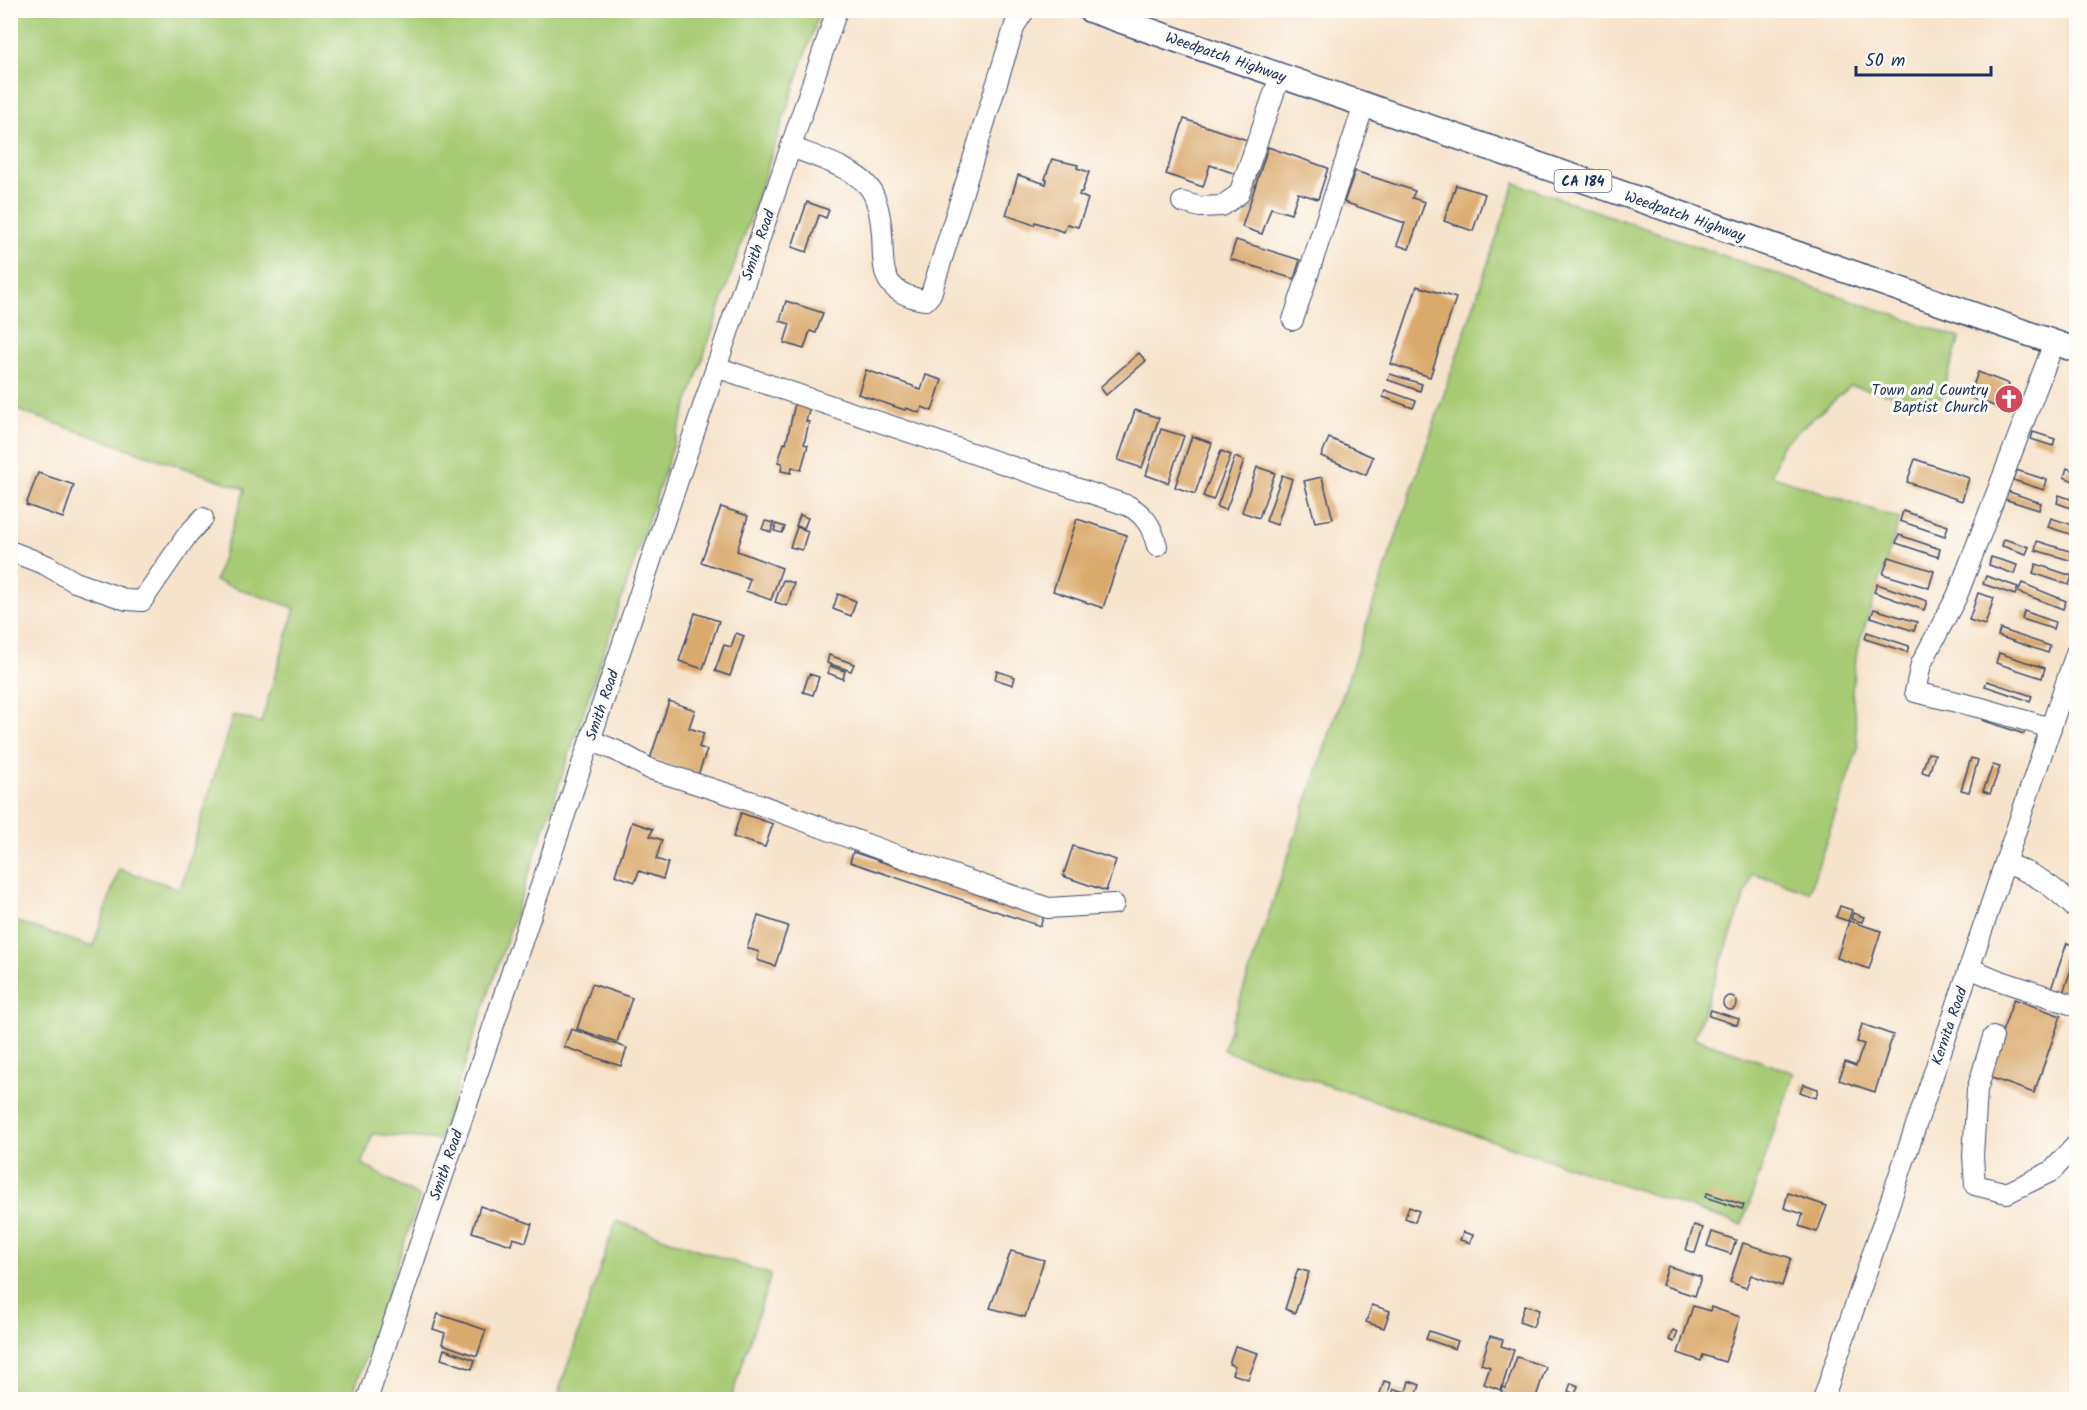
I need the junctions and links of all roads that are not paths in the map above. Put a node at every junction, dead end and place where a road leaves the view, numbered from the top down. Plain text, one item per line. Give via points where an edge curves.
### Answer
1 (837, 10) edge
2 (1025, 10) edge
3 (1090, 10) edge
4 (1280, 76) junction
5 (1364, 105) junction
6 (791, 147) junction
7 (1182, 202) dead end
8 (1293, 320) dead end
9 (2054, 343) junction
10 (2076, 350) edge
11 (716, 367) junction
12 (203, 518) dead end
13 (1157, 546) dead end
14 (10, 551) edge
15 (2076, 653) edge
16 (2050, 728) junction
17 (590, 740) junction
18 (2005, 863) junction
19 (1114, 904) dead end
20 (2076, 909) edge
21 (1969, 968) junction
22 (2076, 1006) edge
23 (1993, 1037) dead end
24 (2076, 1145) edge
25 (366, 1400) edge
26 (1823, 1400) edge

1 - 6 street, Smith Road
2 - 6 street via 1015,26 926,300 900,293 885,275 882,232 870,189 856,175
3 - 4 main road, Weedpatch Highway / CA 184
4 - 5 main road, Weedpatch Highway / CA 184
4 - 7 street via 1239,195 1221,206 1200,207
5 - 8 street
5 - 9 main road, Weedpatch Highway / CA 184
6 - 11 street, Smith Road
9 - 10 main road, Weedpatch Highway / CA 184
9 - 16 street via 1957,596 1921,664 1914,692
11 - 13 street via 1129,506 1144,516
11 - 17 street, Smith Road
12 - 14 street via 142,601 127,600 75,582
15 - 16 street, Kernita Road
16 - 18 street, Kernita Road
17 - 19 street via 650,769 1048,908
17 - 25 street, Smith Road
18 - 20 street via 2033,873 2058,890
18 - 21 street, Kernita Road
21 - 22 street
21 - 26 street, Kernita Road
23 - 24 street via 1977,1090 1975,1185 2007,1193 2052,1171

